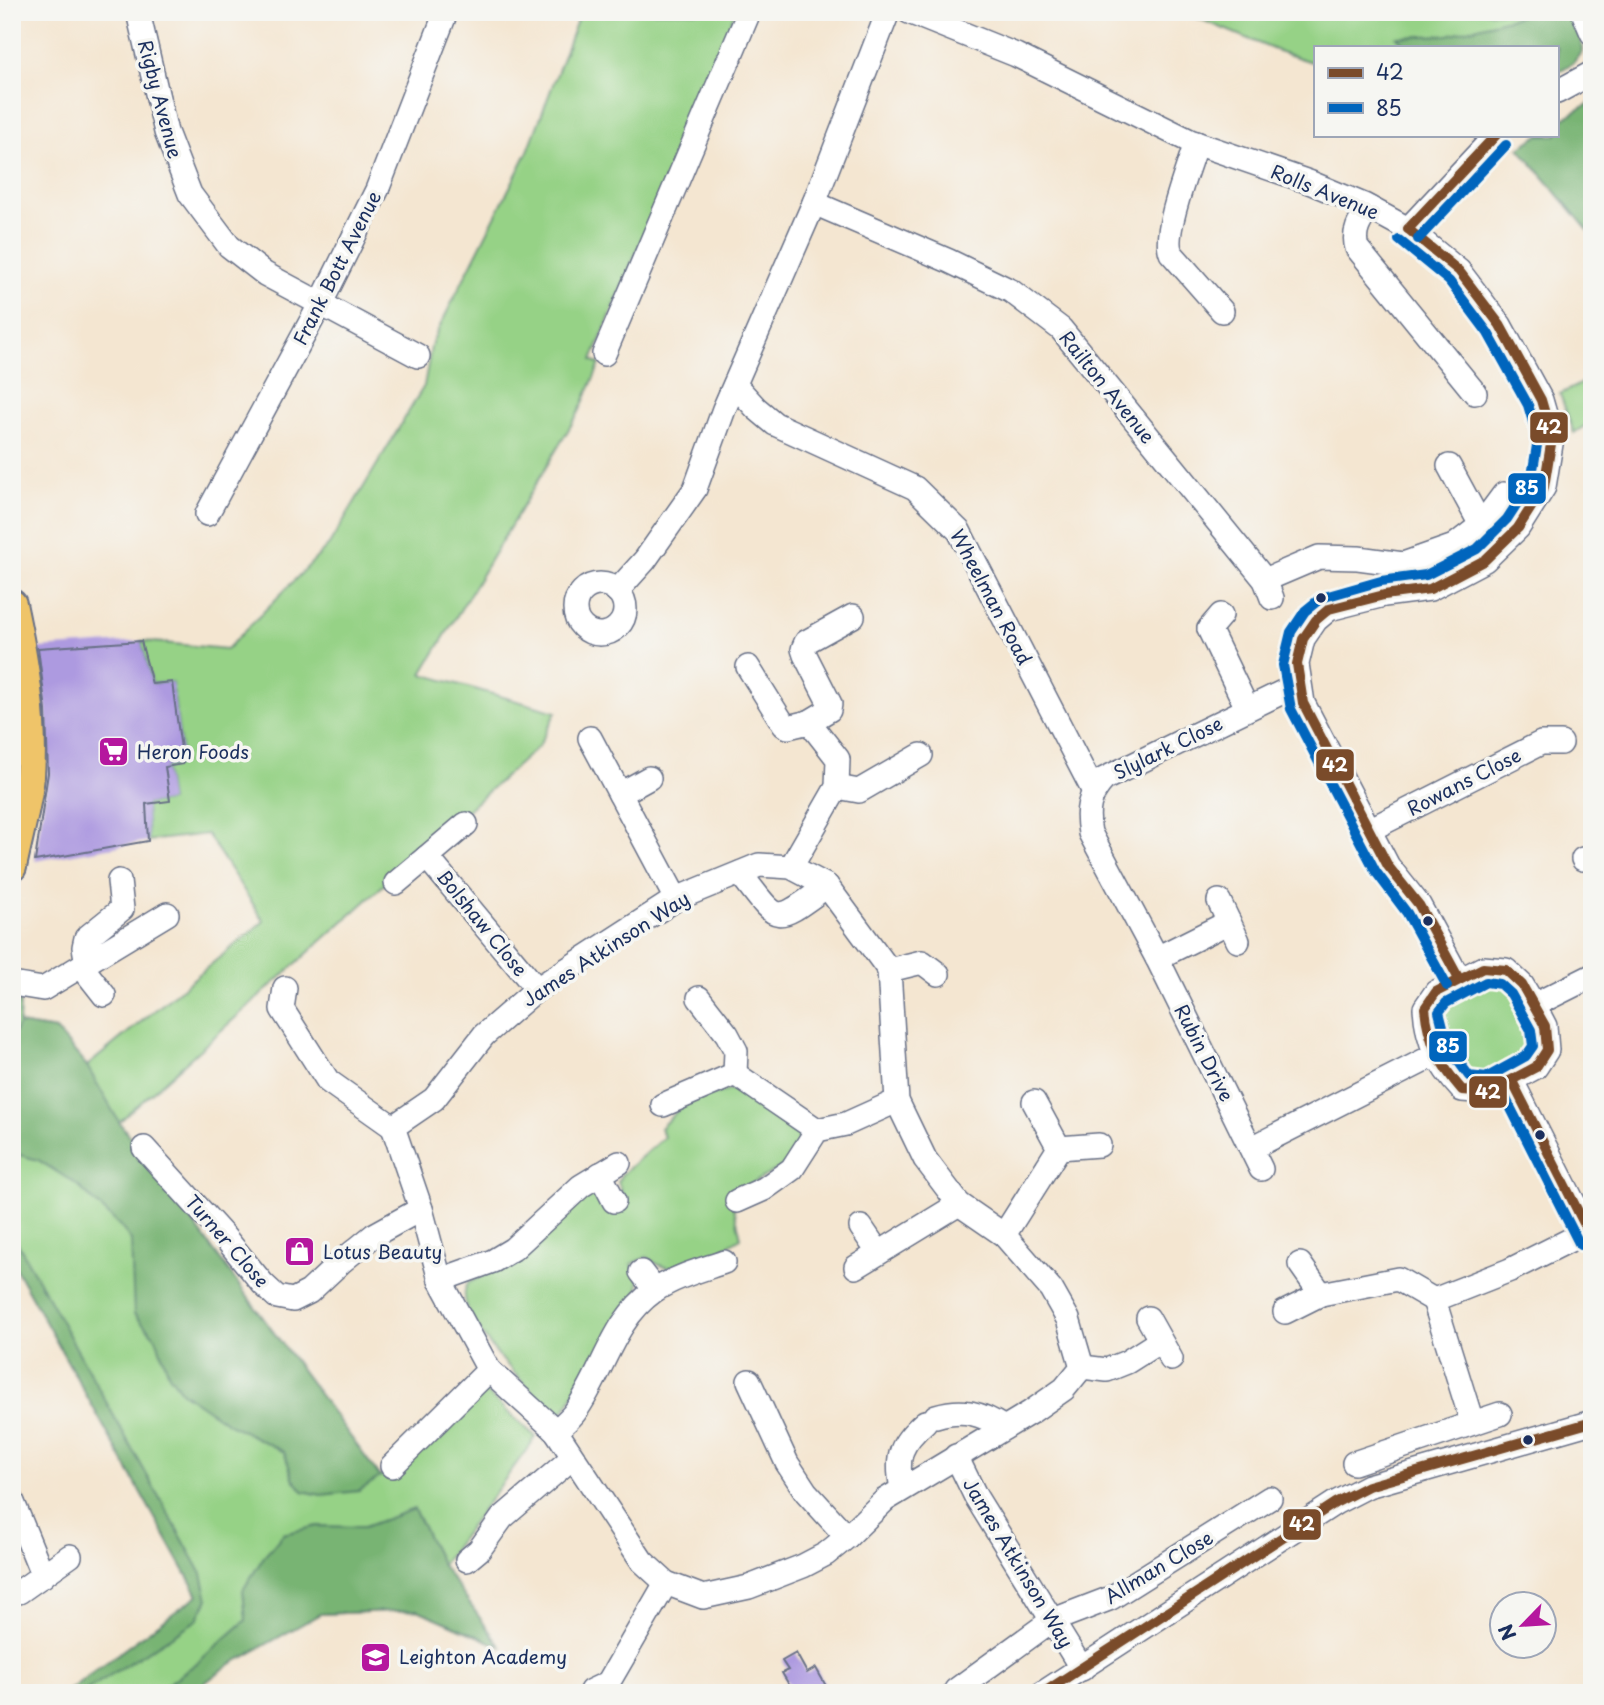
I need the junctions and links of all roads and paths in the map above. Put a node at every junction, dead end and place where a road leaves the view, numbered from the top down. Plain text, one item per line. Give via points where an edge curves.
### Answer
1 (138, 12) edge
2 (446, 12) edge
3 (749, 12) edge
4 (888, 12) edge
5 (909, 12) edge
6 (1583, 12) edge
7 (1592, 33) edge
8 (1592, 73) edge
9 (1558, 91) edge
10 (1495, 136) edge
11 (1196, 143) junction
12 (814, 204) junction
13 (1368, 208) junction
14 (1408, 229) junction
15 (321, 303) junction
16 (1223, 312) dead end
17 (604, 354) dead end
18 (418, 356) dead end
19 (735, 385) junction
20 (1475, 393) dead end
21 (1449, 466) dead end
22 (1504, 494) dead end
23 (208, 514) dead end
24 (1481, 525) junction
25 (617, 591) dead end
26 (12, 604) edge
27 (1221, 615) dead end
28 (853, 616) dead end
29 (748, 667) dead end
30 (1299, 684) junction
31 (1247, 708) junction
32 (809, 722) junction
33 (590, 738) dead end
34 (1561, 743) dead end
35 (921, 755) dead end
36 (649, 778) dead end
37 (837, 787) junction
38 (1093, 790) junction
39 (620, 794) junction
40 (466, 824) dead end
41 (1369, 830) junction
42 (427, 857) junction
43 (12, 867) edge
44 (791, 867) junction
45 (740, 873) junction
46 (119, 881) dead end
47 (396, 883) dead end
48 (827, 886) junction
49 (676, 899) junction
50 (1219, 901) dead end
51 (167, 914) dead end
52 (1157, 958) junction
53 (929, 960) dead end
54 (85, 965) junction
55 (889, 970) junction
56 (1592, 976) edge
57 (1459, 979) junction
58 (12, 984) edge
59 (285, 988) dead end
60 (537, 989) junction
61 (104, 995) dead end
62 (699, 998) dead end
63 (1534, 1005) junction
64 (1437, 1054) junction
65 (735, 1074) junction
66 (1512, 1081) junction
67 (897, 1101) junction
68 (1034, 1102) dead end
69 (663, 1105) dead end
70 (393, 1127) junction
71 (817, 1130) junction
72 (1099, 1144) dead end
73 (144, 1148) dead end
74 (1059, 1148) junction
75 (1252, 1148) junction
76 (1261, 1169) dead end
77 (614, 1201) dead end
78 (737, 1201) dead end
79 (959, 1204) junction
80 (421, 1209) junction
81 (860, 1227) dead end
82 (1591, 1233) edge
83 (1004, 1235) junction
84 (878, 1252) junction
85 (723, 1262) dead end
86 (1300, 1264) dead end
87 (856, 1267) dead end
88 (440, 1280) junction
89 (1321, 1294) junction
90 (1434, 1300) junction
91 (1285, 1312) dead end
92 (1148, 1318) dead end
93 (1082, 1367) junction
94 (489, 1370) junction
95 (749, 1381) dead end
96 (1500, 1414) dead end
97 (1472, 1422) junction
98 (1592, 1422) edge
99 (1004, 1428) junction
100 (556, 1431) junction
101 (956, 1456) junction
102 (572, 1458) junction
103 (1354, 1463) dead end
104 (392, 1466) dead end
105 (902, 1488) junction
106 (12, 1500) edge
107 (1257, 1500) dead end
108 (847, 1537) junction
109 (70, 1556) dead end
110 (467, 1560) dead end
111 (43, 1576) junction
112 (666, 1583) junction
113 (19, 1592) dead end
114 (1051, 1621) junction
115 (1082, 1669) junction
116 (605, 1689) edge
117 (956, 1690) dead end
118 (1043, 1693) edge

1 - 15 street, Rigby Avenue via 166,132 190,194 229,246 265,274
2 - 15 street, Frank Bott Avenue via 377,190
3 - 17 street
4 - 12 street
5 - 11 street, Rolls Avenue via 1016,55
6 - 7 street
8 - 9 street
10 - 14 street
11 - 13 street, Rolls Avenue
11 - 16 street via 1167,245
12 - 19 street
12 - 24 street, Railton Avenue via 1011,291 1061,329 1268,589 1319,557 1403,564 1454,546
13 - 14 street, Rolls Avenue
13 - 20 street via 1354,239 1357,248
14 - 30 street, Rolls Avenue via 1459,271 1500,325 1541,400 1552,438 1544,487 1518,528 1485,560 1430,589 1384,594 1329,608 1303,639 1297,664
15 - 18 street, Rigby Avenue
15 - 23 street, Frank Bott Avenue
19 - 25 street via 695,489 645,561
19 - 38 street, Wheelman Road via 775,424 915,488 959,531
21 - 24 street
22 - 24 street
26 - 43 main road via 28,695 30,777
27 - 31 street via 1209,629
28 - 32 street via 806,642 803,649 830,704 829,710
29 - 32 street via 784,725
30 - 31 street, Slylark Close
30 - 41 street, Rolls Avenue via 1303,703
31 - 38 street, Slylark Close via 1104,779
32 - 37 street via 838,759
33 - 39 street
34 - 41 street, Rowans Close via 1541,743
35 - 37 street via 859,791
36 - 39 street
37 - 44 street
38 - 52 street, Slylark Close via 1087,813 1090,833
39 - 49 street
40 - 42 street, Bolshaw Close
41 - 57 street, Rolls Avenue via 1388,866 1419,905
42 - 47 street, Bolshaw Close
42 - 60 street, Bolshaw Close
44 - 45 street, James Atkinson Way via 759,865
44 - 48 street, James Atkinson Way
45 - 48 street via 777,915 794,910
45 - 49 street, James Atkinson Way
46 - 54 street via 122,909 86,938
48 - 55 street, James Atkinson Way
49 - 60 street, James Atkinson Way
50 - 52 street via 1233,932
51 - 54 street
52 - 75 street, Rubin Drive
53 - 55 street
54 - 58 street via 43,989
54 - 61 street
55 - 67 street
56 - 63 street
57 - 63 street via 1483,968 1506,970
57 - 64 street via 1436,992 1425,1008 1427,1032
59 - 70 street via 282,1009 328,1081
60 - 70 street, James Atkinson Way via 484,1035 434,1099
62 - 65 street via 736,1051
63 - 66 street via 1545,1026 1546,1050 1536,1067
64 - 66 street via 1445,1072 1462,1090 1489,1092
64 - 75 street
65 - 69 street
65 - 71 street
66 - 82 street
67 - 71 street via 846,1124
67 - 79 street via 925,1159
68 - 74 street
70 - 80 street, James Atkinson Way
71 - 78 street via 792,1169
72 - 74 street
73 - 80 street, Turner Close via 277,1297 293,1300 309,1292 374,1235
74 - 83 street
75 - 76 street, Rubin Drive
77 - 88 street via 610,1168 581,1186 513,1249
79 - 83 street
79 - 84 street
80 - 88 street, James Atkinson Way
81 - 84 street
82 - 90 street
83 - 93 street via 1051,1289 1068,1319
84 - 87 street
85 - 100 street via 679,1278 648,1281 589,1390
86 - 89 street
88 - 94 street, James Atkinson Way
89 - 90 street via 1398,1279
89 - 91 street
90 - 97 street
92 - 93 street via 1165,1350 1107,1370
93 - 99 street, James Atkinson Way via 1064,1389
94 - 100 street, James Atkinson Way
94 - 104 street
95 - 108 street via 787,1463 806,1492
96 - 97 street
97 - 103 street
98 - 115 street via 1368,1486
99 - 101 street, James Atkinson Way
99 - 105 street via 969,1411 931,1419 905,1442 900,1455
100 - 102 street, James Atkinson Way
101 - 105 street, James Atkinson Way
101 - 114 street, James Atkinson Way
102 - 110 street via 502,1518
102 - 112 street, James Atkinson Way via 642,1561
105 - 108 street, James Atkinson Way
106 - 111 street
107 - 114 street, Allman Close via 1111,1598
108 - 112 street, James Atkinson Way via 803,1566 749,1587 703,1597
109 - 111 street
111 - 113 street
112 - 116 street
114 - 115 street, James Atkinson Way
114 - 117 street, Allman Close via 985,1658
115 - 118 street

